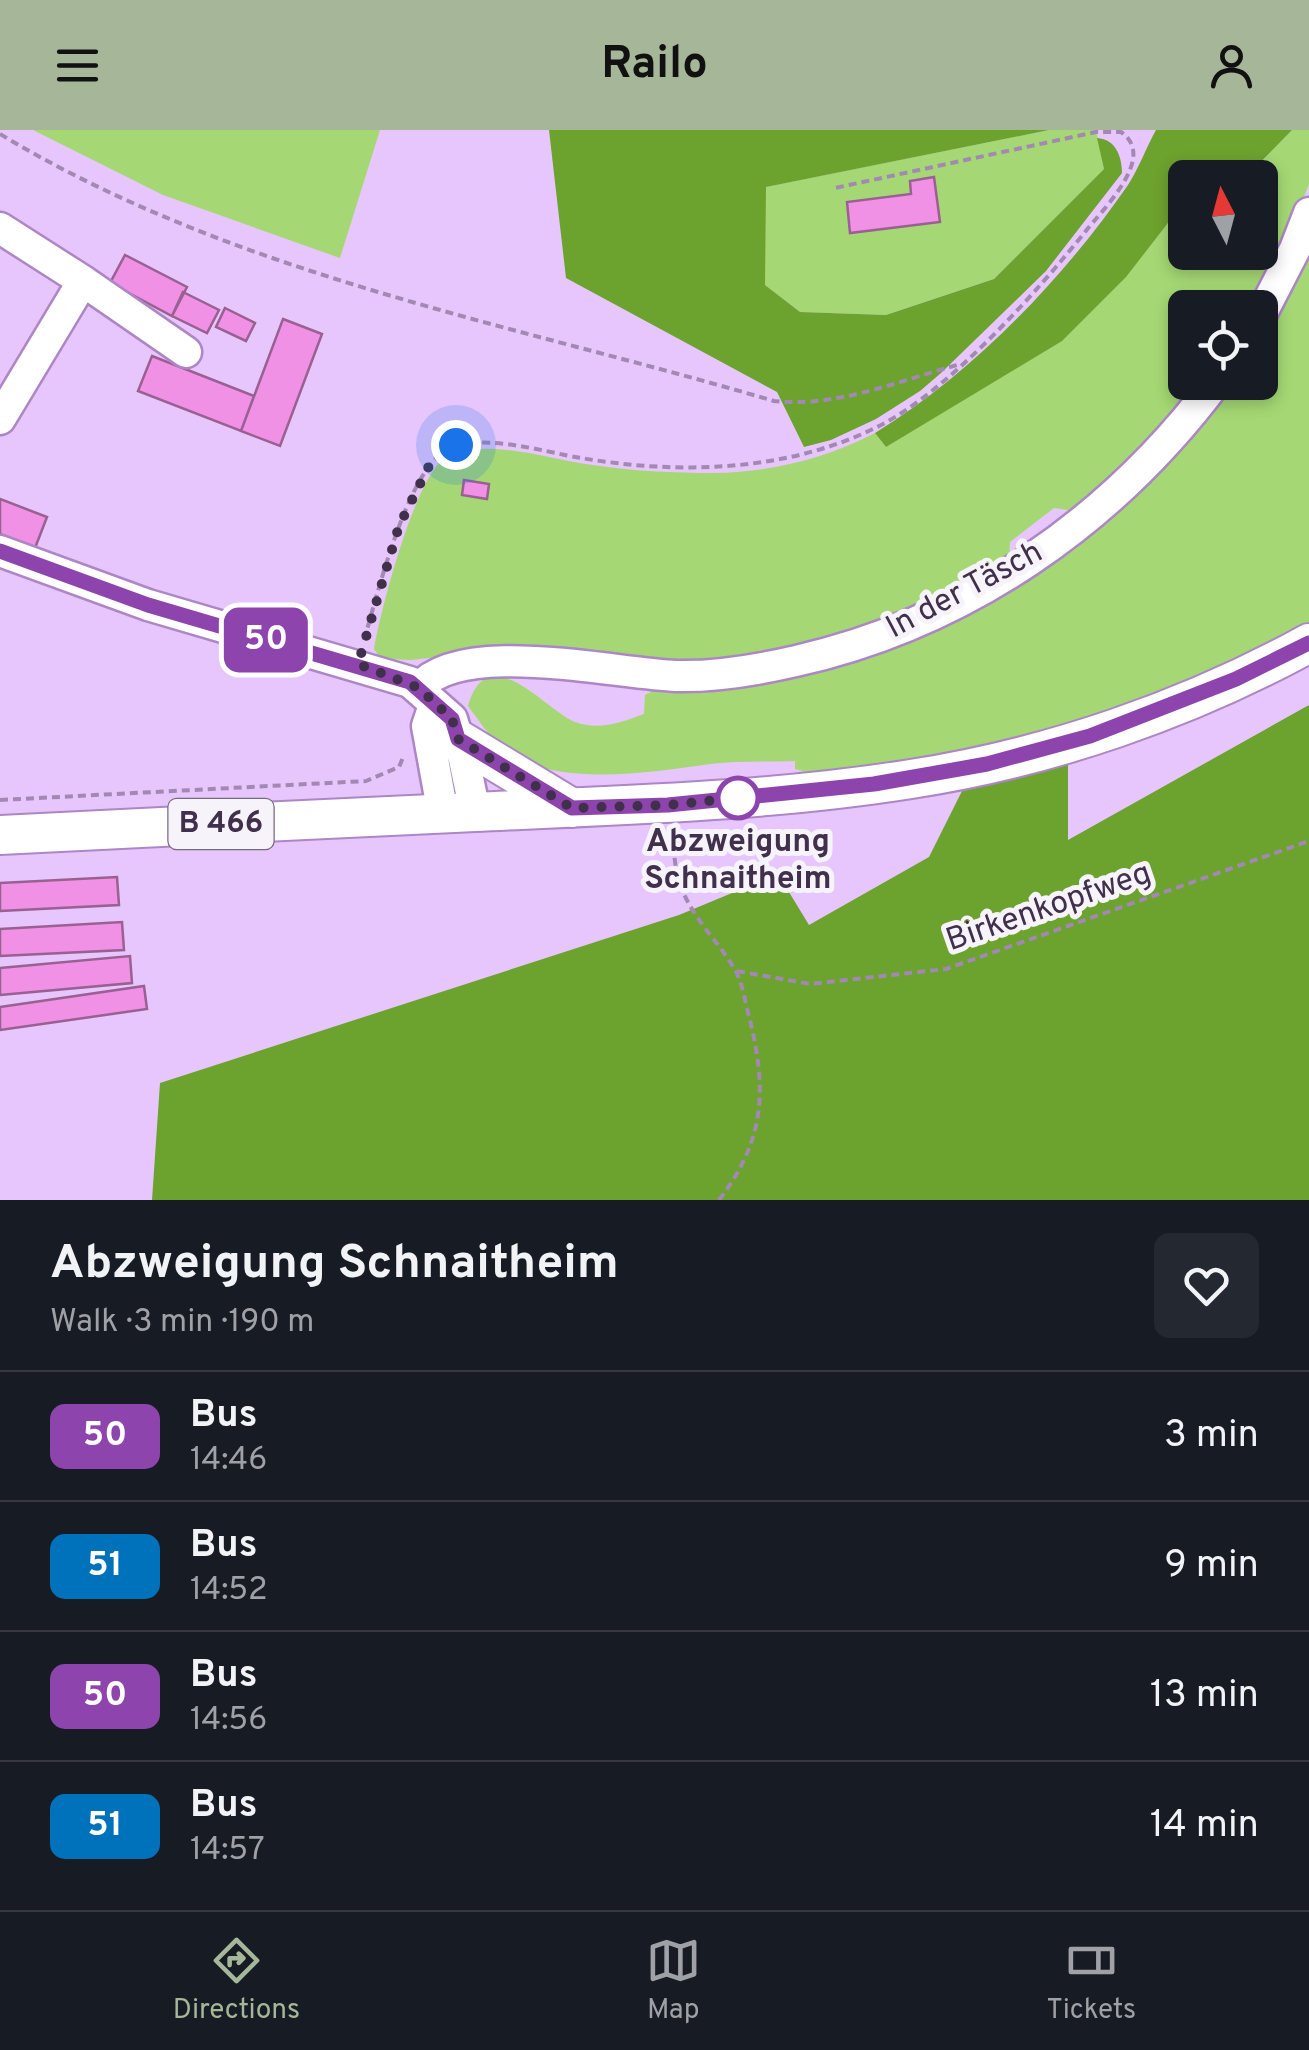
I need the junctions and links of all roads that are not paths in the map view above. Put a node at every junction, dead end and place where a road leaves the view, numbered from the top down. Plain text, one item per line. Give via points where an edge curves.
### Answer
1 (1309, 212) edge
2 (0, 228) edge
3 (83, 281) junction
4 (1274, 290) edge
5 (186, 352) dead end
6 (1201, 400) edge
7 (0, 419) edge
8 (0, 551) edge
9 (1309, 643) edge
10 (426, 696) junction
11 (458, 739) junction
12 (572, 808) junction
13 (459, 813) junction
14 (0, 834) edge

1 - 4 street
2 - 3 street
3 - 5 street
3 - 7 street
6 - 10 street, In der Täsch via 1154,456 1078,526 1004,577 889,634 736,672 676,676 504,660 435,674
8 - 10 street via 148,605 358,664
9 - 12 main road, B 466 via 1236,679 1021,756 670,822
10 - 11 street via 452,719
10 - 13 street via 427,726
11 - 12 main road
11 - 13 street
12 - 13 main road, B 466
13 - 14 main road, B 466

